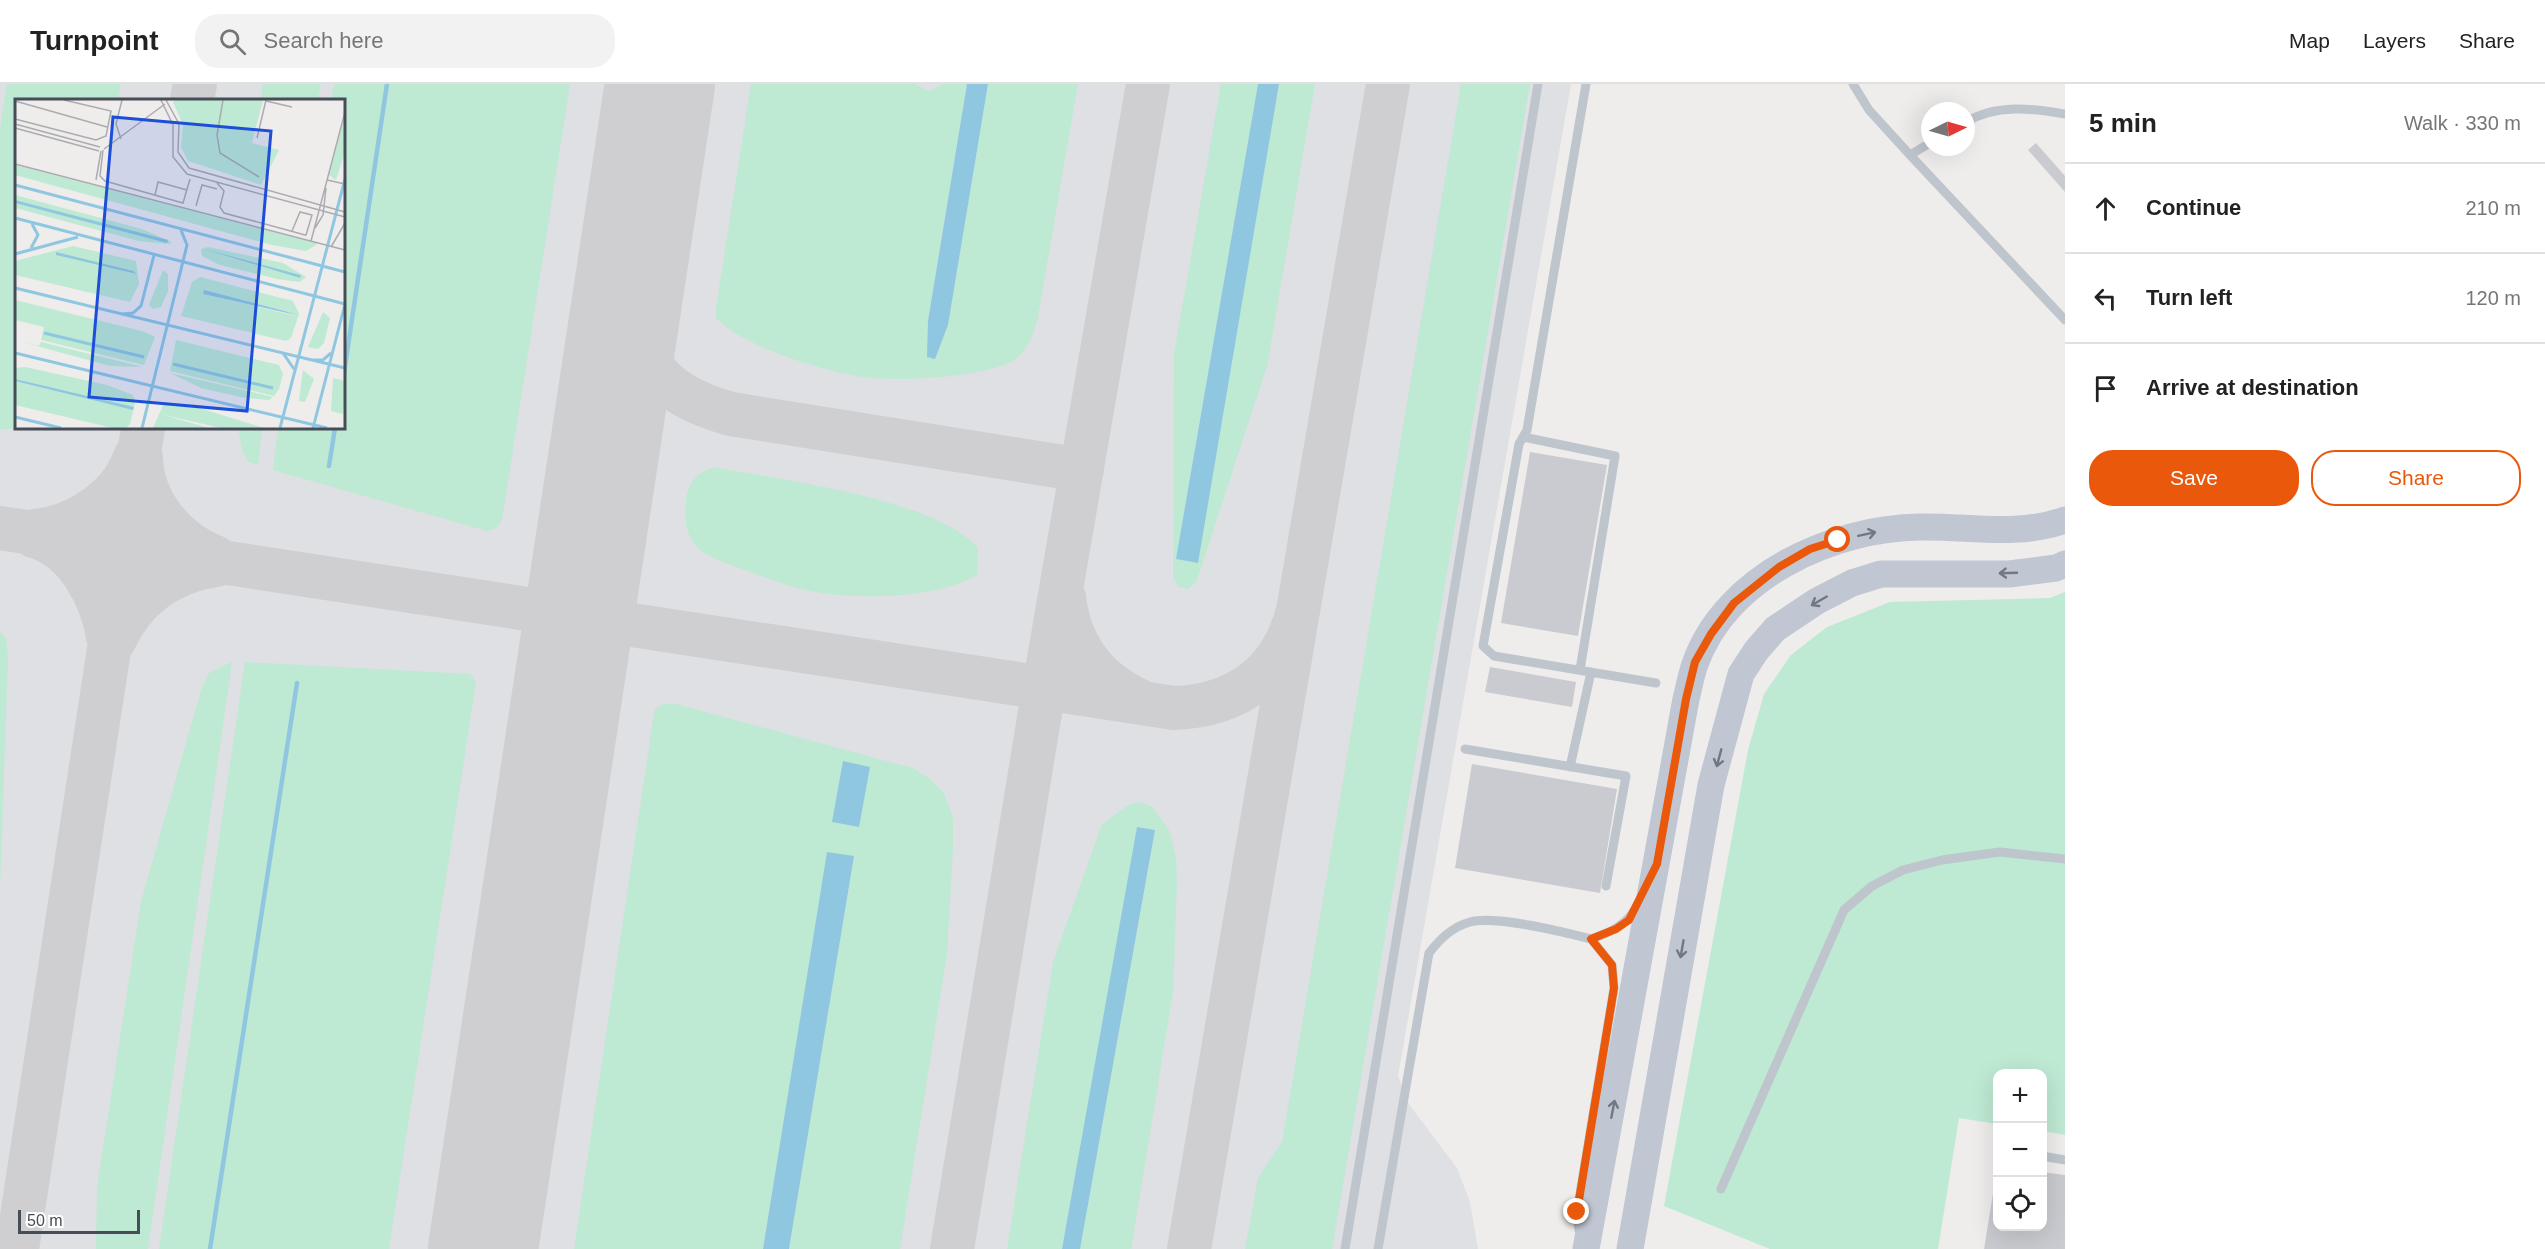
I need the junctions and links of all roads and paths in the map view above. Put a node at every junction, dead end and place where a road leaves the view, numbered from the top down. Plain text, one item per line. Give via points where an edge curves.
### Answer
1 (1538, 84) edge
2 (1586, 84) edge
3 (1853, 84) edge
4 (2065, 114) edge
5 (1975, 117) edge
6 (1921, 148) edge
7 (1910, 155) junction
8 (2065, 320) edge
9 (1523, 437) junction
10 (2065, 520) edge
11 (2065, 564) edge
12 (1580, 670) junction
13 (1591, 672) junction
14 (1656, 683) dead end
15 (1465, 749) dead end
16 (1570, 767) junction
17 (2065, 859) edge
18 (1657, 864) junction
19 (1606, 886) dead end
20 (1591, 939) junction
21 (2047, 1157) edge
22 (2065, 1160) edge
23 (1721, 1189) dead end
24 (1345, 1249) edge
25 (1378, 1249) edge
26 (1581, 1249) edge
27 (1586, 1249) edge
28 (1630, 1249) edge

1 - 24 lane
2 - 9 lane
3 - 7 lane via 1869,110
4 - 5 lane via 2015,107
6 - 7 lane
7 - 8 lane
9 - 12 lane via 1615,456
9 - 12 lane via 1483,646 1494,656
18 -> 10 main road via 1695,662 1734,603 1779,567 1810,549 1838,540 1919,527 2006,530 2044,527
11 -> 28 main road via 2009,574 1881,574 1817,601 1775,629 1741,674 1711,786
12 - 13 lane
13 - 14 lane
13 - 16 lane
15 - 16 lane
16 - 19 lane via 1626,776
17 - 23 lane via 2000,852 1942,860 1903,870 1872,886 1844,910
18 - 20 lane via 1629,920
27 -> 18 main road
20 - 25 lane via 1499,921 1472,922 1440,938 1429,953
20 - 26 lane via 1612,965 1614,988 1577,1212
21 - 22 lane

